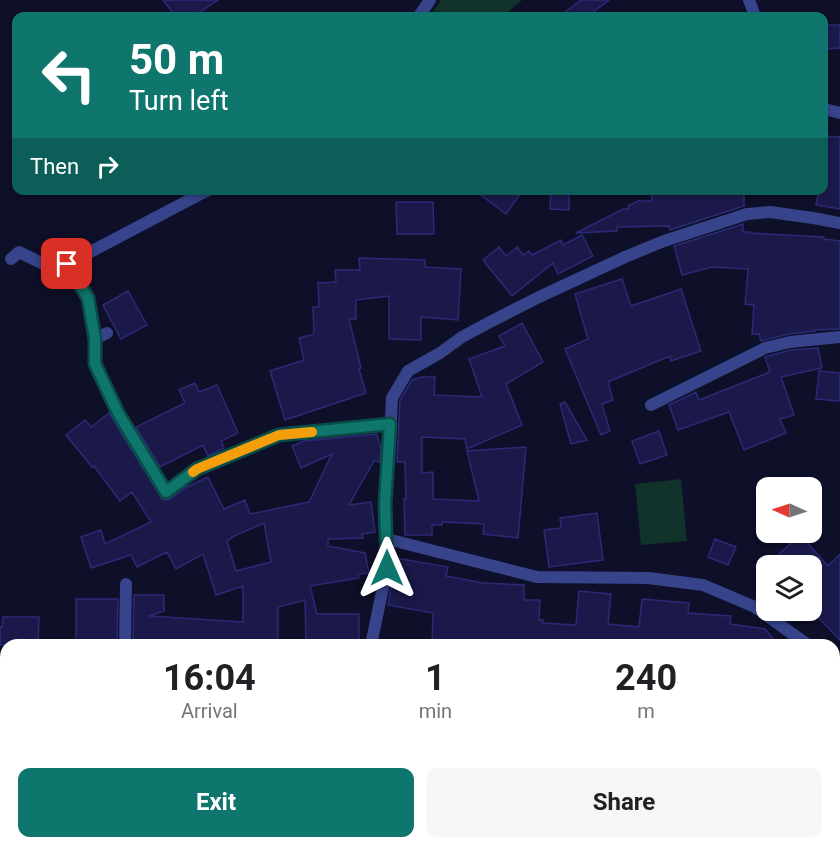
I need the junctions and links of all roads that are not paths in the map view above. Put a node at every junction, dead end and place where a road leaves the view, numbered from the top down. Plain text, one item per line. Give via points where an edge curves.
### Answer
1 (198, 195) edge
2 (840, 223) edge
3 (10, 259) dead end
4 (67, 264) junction
5 (107, 333) dead end
6 (840, 338) edge
7 (95, 339) junction
8 (651, 405) dead end
9 (390, 424) junction
10 (387, 539) junction
11 (126, 584) dead end
12 (125, 639) edge
13 (371, 639) edge
14 (799, 639) edge

1 - 4 street
2 - 9 street via 770,212 747,214 625,257 490,322 408,371 392,398
3 - 4 street via 19,252 56,270
4 - 7 street via 88,298
5 - 7 street
6 - 8 street via 765,348
7 - 9 street via 95,364 118,413 166,492 197,469 279,435
9 - 10 street
10 - 13 street via 386,576
10 - 14 street via 537,577 648,578 703,585 754,607
11 - 12 street

